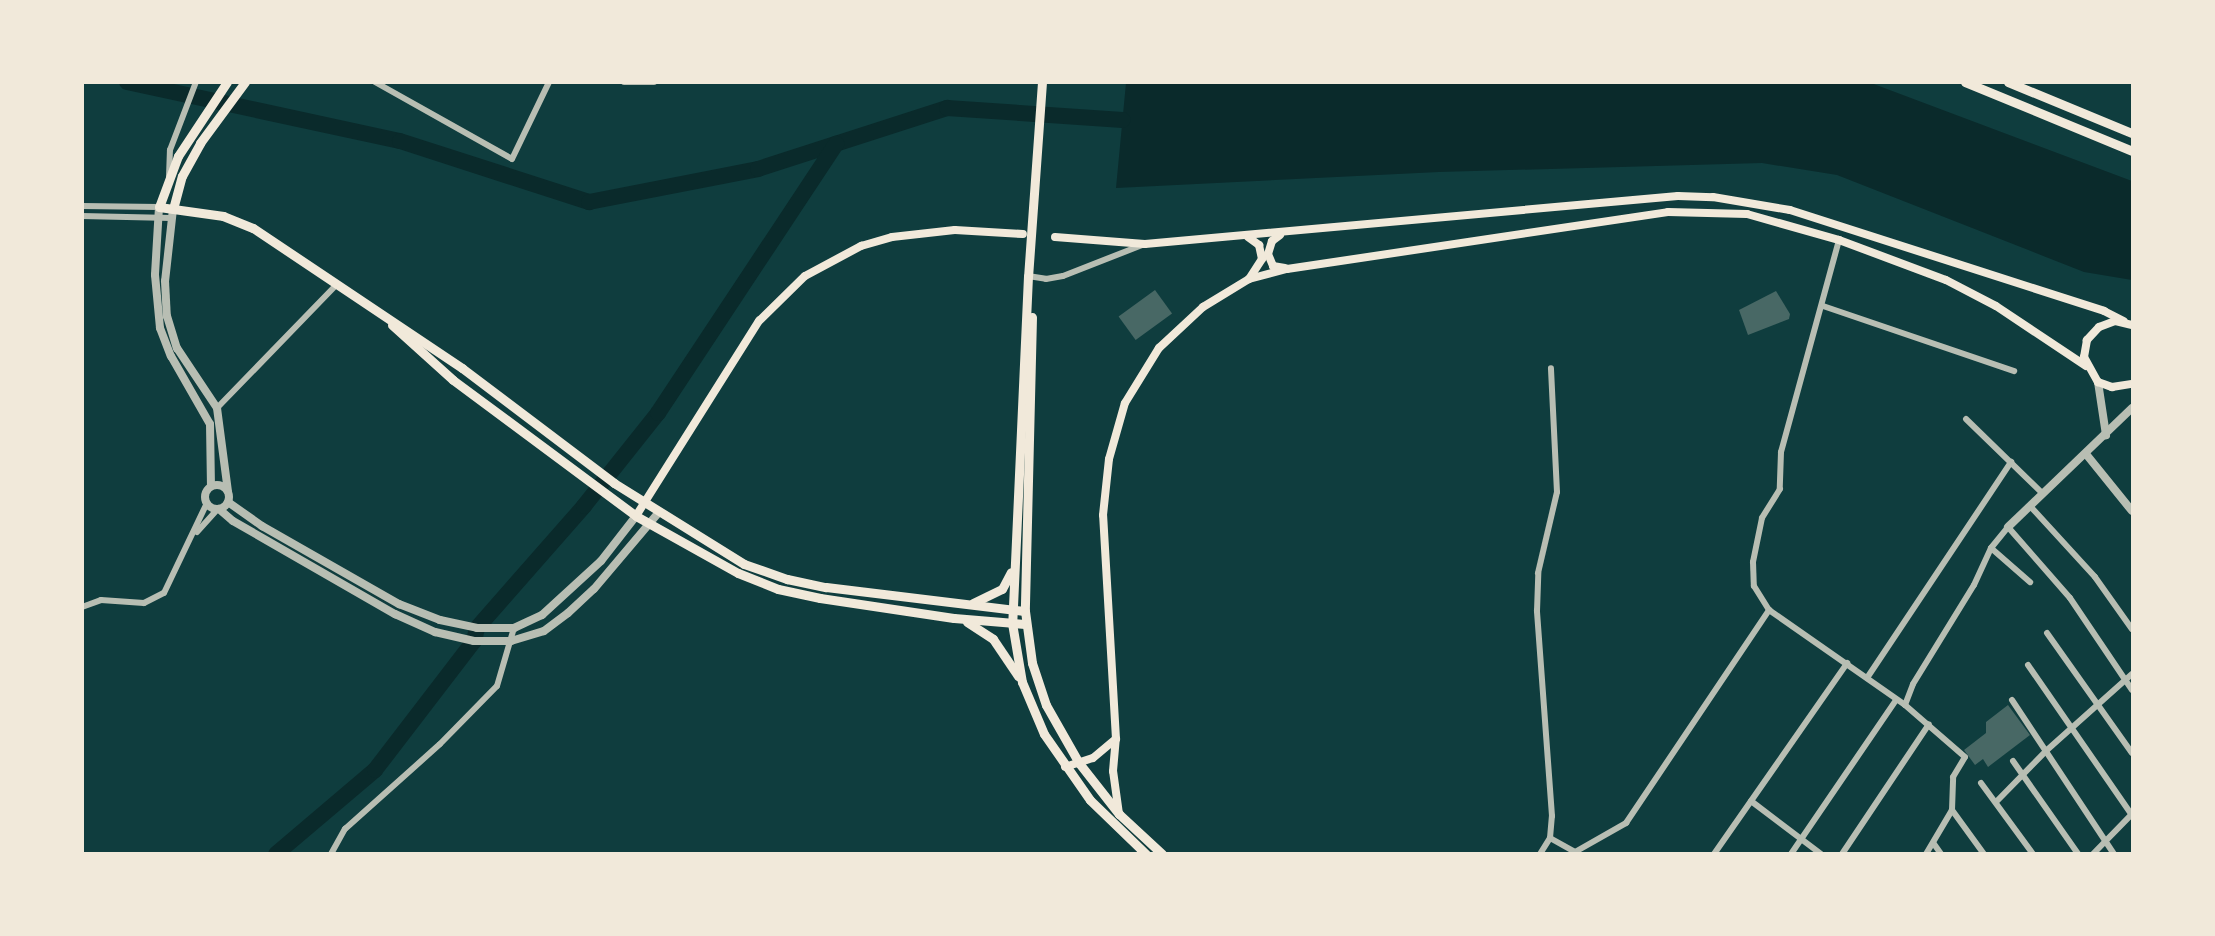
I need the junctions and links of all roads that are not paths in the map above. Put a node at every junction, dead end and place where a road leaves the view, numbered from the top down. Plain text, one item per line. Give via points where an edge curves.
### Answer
1 (196, 82) edge
2 (227, 82) edge
3 (245, 82) edge
4 (375, 82) edge
5 (549, 82) edge
6 (624, 82) edge
7 (654, 82) edge
8 (1042, 82) edge
9 (1965, 82) edge
10 (2008, 82) edge
11 (2133, 133) edge
12 (189, 138) junction
13 (200, 143) junction
14 (2133, 151) edge
15 (169, 177) junction
16 (82, 206) edge
17 (159, 207) junction
18 (172, 214) junction
19 (82, 216) edge
20 (157, 217) junction
21 (1284, 233) junction
22 (1023, 234) dead end
23 (1055, 237) dead end
24 (1248, 237) junction
25 (1839, 240) junction
26 (1145, 244) junction
27 (1287, 269) junction
28 (1031, 271) junction
29 (1249, 279) junction
30 (337, 284) junction
31 (1823, 306) junction
32 (376, 309) junction
33 (2128, 323) edge
34 (2086, 366) junction
35 (1551, 368) dead end
36 (2014, 371) dead end
37 (2098, 382) junction
38 (2133, 384) edge
39 (217, 408) junction
40 (2133, 408) edge
41 (1966, 419) dead end
42 (2106, 435) junction
43 (2086, 454) junction
44 (2011, 462) junction
45 (211, 486) junction
46 (228, 491) junction
47 (2043, 494) junction
48 (228, 502) junction
49 (645, 502) junction
50 (207, 503) junction
51 (2030, 506) junction
52 (218, 509) junction
53 (2133, 511) edge
54 (659, 512) junction
55 (636, 516) junction
56 (651, 524) junction
57 (2008, 526) junction
58 (196, 532) junction
59 (1991, 548) junction
60 (324, 562) junction
61 (1013, 564) junction
62 (319, 571) junction
63 (2030, 582) dead end
64 (963, 604) junction
65 (82, 608) edge
66 (1012, 610) junction
67 (1769, 610) junction
68 (1025, 611) junction
69 (954, 618) junction
70 (1012, 623) junction
71 (1025, 624) junction
72 (514, 628) junction
73 (2133, 629) edge
74 (2047, 633) dead end
75 (511, 641) junction
76 (1847, 663) junction
77 (2028, 665) dead end
78 (2133, 674) edge
79 (1868, 678) junction
80 (2126, 680) junction
81 (1022, 682) junction
82 (2133, 690) edge
83 (1896, 700) junction
84 (2012, 700) dead end
85 (2099, 704) junction
86 (1905, 705) junction
87 (1929, 724) junction
88 (2074, 726) junction
89 (1116, 739) junction
90 (2047, 750) junction
91 (2133, 753) edge
92 (2013, 761) dead end
93 (1079, 763) junction
94 (1065, 767) junction
95 (2023, 776) junction
96 (1981, 783) dead end
97 (1751, 801) junction
98 (1996, 802) junction
99 (1952, 810) junction
100 (1119, 814) junction
101 (2132, 815) edge
102 (1550, 838) junction
103 (1801, 840) junction
104 (2106, 841) junction
105 (1934, 844) junction
106 (1576, 853) edge
107 (331, 854) edge
108 (1146, 854) edge
109 (1162, 854) edge
110 (1540, 854) edge
111 (1714, 854) edge
112 (1791, 854) edge
113 (1821, 854) edge
114 (1842, 854) edge
115 (1926, 854) edge
116 (1941, 854) edge
117 (1984, 854) edge
118 (2033, 854) edge
119 (2078, 854) edge
120 (2093, 854) edge
121 (2114, 854) edge

1 - 15 street via 170,150
2 - 12 highway
3 - 13 highway
4 - 5 street via 512,159
6 - 7 street
8 - 28 highway
9 - 14 highway
10 - 11 highway
12 - 13 highway
12 - 15 highway
13 - 18 highway via 182,176
15 - 17 highway
16 - 17 street
17 - 18 highway
17 - 20 street
18 - 20 street
18 - 30 highway via 238,221
18 - 39 street via 165,281 167,316 177,348
19 - 20 street
20 - 45 street via 155,275 160,328 167,349 210,424
21 - 24 main road
21 - 27 main road via 1272,241 1268,254 1273,266
21 - 33 main road via 1678,196 1713,197 1790,210 2096,309
22 - 49 main road via 955,230 892,237 842,255 805,276 759,321
23 - 26 main road
24 - 26 main road
24 - 29 main road via 1259,244 1262,259
25 - 27 main road via 1747,214 1668,212
25 - 31 street
25 - 34 main road via 1966,289
26 - 28 street via 1063,276
27 - 29 main road
28 - 61 highway
28 - 68 highway
29 - 89 main road via 1203,307 1159,348 1122,415 1109,459 1103,515
30 - 32 highway
30 - 39 street
31 - 36 street
31 - 67 street via 1781,452 1780,489 1762,518 1753,562 1754,586
32 - 49 highway
32 - 55 highway via 431,363
33 - 34 main road via 2106,322 2092,333 2085,348
34 - 37 main road
35 - 102 street via 1557,492 1538,573 1537,611 1539,675 1549,735
37 - 38 main road via 2112,387
37 - 42 street
39 - 46 street
40 - 42 street
41 - 44 street
42 - 43 street
43 - 47 street
43 - 53 street
44 - 47 street
44 - 79 street
45 - 46 street via 219,485
45 - 50 street via 205,494
46 - 48 street
47 - 51 street
48 - 52 street
48 - 60 street
49 - 54 highway
49 - 55 main road
50 - 52 street
50 - 58 street
51 - 57 street
51 - 73 street via 2095,577
52 - 58 street
52 - 62 street
54 - 56 street
54 - 64 highway via 744,564 787,579
55 - 56 highway
55 - 72 street via 566,596 542,615
56 - 69 highway via 738,573 778,589
56 - 75 street via 568,613 544,631
57 - 59 street
57 - 80 street via 2070,598
58 - 65 street via 169,587 158,598 144,603 101,600
59 - 63 street
59 - 86 street via 1974,585 1913,684
60 - 62 street
60 - 72 street via 399,603 440,620 477,628
61 - 64 highway via 1002,589 985,600
61 - 66 highway
62 - 75 street via 435,632 474,641
64 - 66 highway
66 - 68 highway
66 - 70 highway
67 - 76 street
67 - 106 street via 1626,823
68 - 71 highway
69 - 70 highway
69 - 81 highway via 975,625 993,639
70 - 71 highway
70 - 81 highway
71 - 93 highway via 1032,663 1046,705
72 - 75 street
74 - 85 street
75 - 107 street via 497,686 440,744 345,829
76 - 79 street
76 - 97 street
77 - 88 street
78 - 80 street
79 - 83 street
80 - 82 street
80 - 85 street
81 - 94 highway via 1044,734
83 - 86 street
83 - 103 street
84 - 90 street
85 - 88 street
85 - 91 street
86 - 87 street
87 - 99 street via 1965,757 1953,777
87 - 114 street
88 - 90 street
88 - 101 street
89 - 93 main road via 1093,758
89 - 100 main road via 1113,771
90 - 95 street
90 - 104 street
92 - 95 street
93 - 94 main road
93 - 100 highway
94 - 108 highway via 1098,808
95 - 98 street
95 - 119 street
96 - 98 street
97 - 103 street
97 - 111 street
98 - 118 street
99 - 105 street
99 - 117 street
100 - 109 highway
101 - 104 street
102 - 106 street
102 - 110 street
103 - 112 street
103 - 113 street
104 - 120 street
104 - 121 street
105 - 115 street
105 - 116 street

